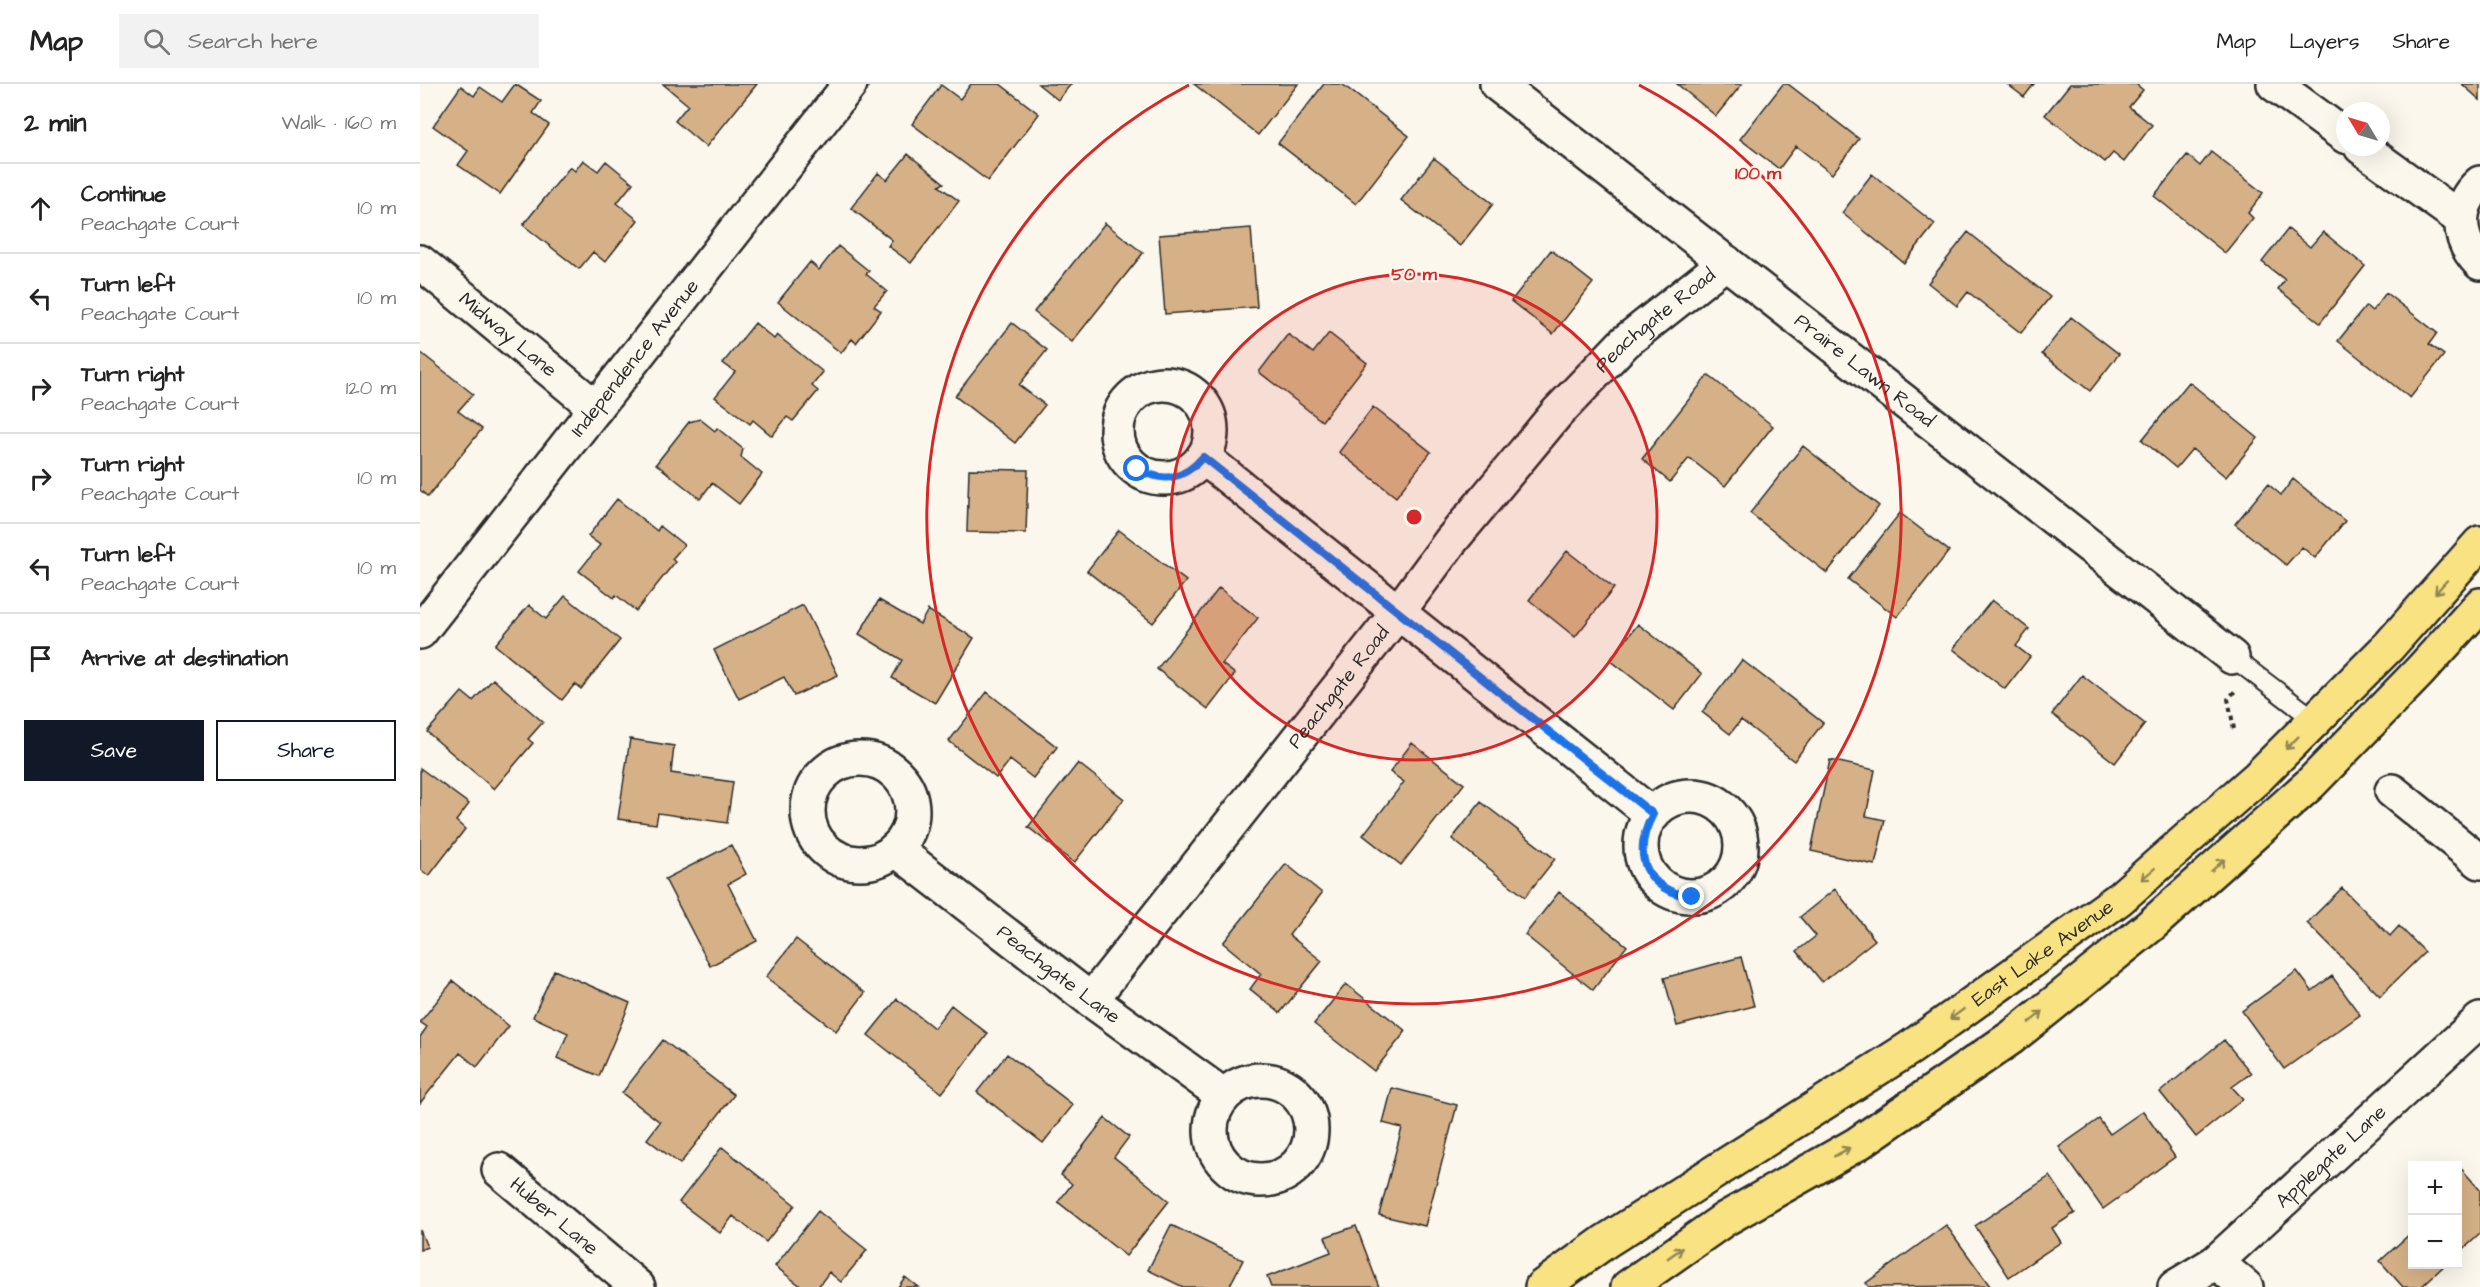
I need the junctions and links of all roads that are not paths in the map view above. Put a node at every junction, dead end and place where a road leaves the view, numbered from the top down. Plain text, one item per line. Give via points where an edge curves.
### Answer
1 (850, 84) edge
2 (1497, 84) edge
3 (2274, 84) edge
4 (2336, 129) edge
5 (2374, 156) edge
6 (2480, 183) edge
7 (2461, 219) junction
8 (420, 262) edge
9 (1726, 262) junction
10 (2480, 263) edge
11 (596, 408) junction
12 (1203, 457) dead end
13 (2480, 543) edge
14 (2480, 605) edge
15 (1399, 611) junction
16 (420, 632) edge
17 (2232, 657) joint
18 (2315, 720) junction
19 (2392, 791) dead end
20 (1653, 814) dead end
21 (895, 849) dead end
22 (2480, 862) edge
23 (1091, 1000) junction
24 (2480, 1020) edge
25 (1224, 1096) dead end
26 (499, 1170) dead end
27 (2216, 1262) junction
28 (638, 1287) edge
29 (1542, 1287) edge
30 (1628, 1287) edge
31 (2175, 1287) edge
32 (2246, 1287) edge

1 - 11 street, Independence Avenue
2 - 9 street, Praire Lawn Road
3 - 4 street
5 - 7 street
6 - 7 street via 2465,203
7 - 10 street via 2470,254
8 - 11 street, Midway Lane
9 - 15 street, Peachgate Road via 1625,342 1557,413 1450,542
9 - 17 street, Praire Lawn Road
11 - 16 street, Independence Avenue
12 - 15 street
13 -> 18 main road, East Lake Avenue
30 -> 14 main road via 1725,1218 1867,1137 2012,1037 2132,941 2310,784
15 - 20 street
15 - 23 street, Peachgate Road
17 - 18 lane
18 -> 29 main road, East Lake Avenue via 2258,777 2120,899 1910,1048 1606,1241
19 - 22 street
21 - 23 street, Peachgate Lane
23 - 25 street, Peachgate Lane
24 - 27 street, Applegate Lane
26 - 28 street, Huber Lane
27 - 31 street, Applegate Lane
27 - 32 street

